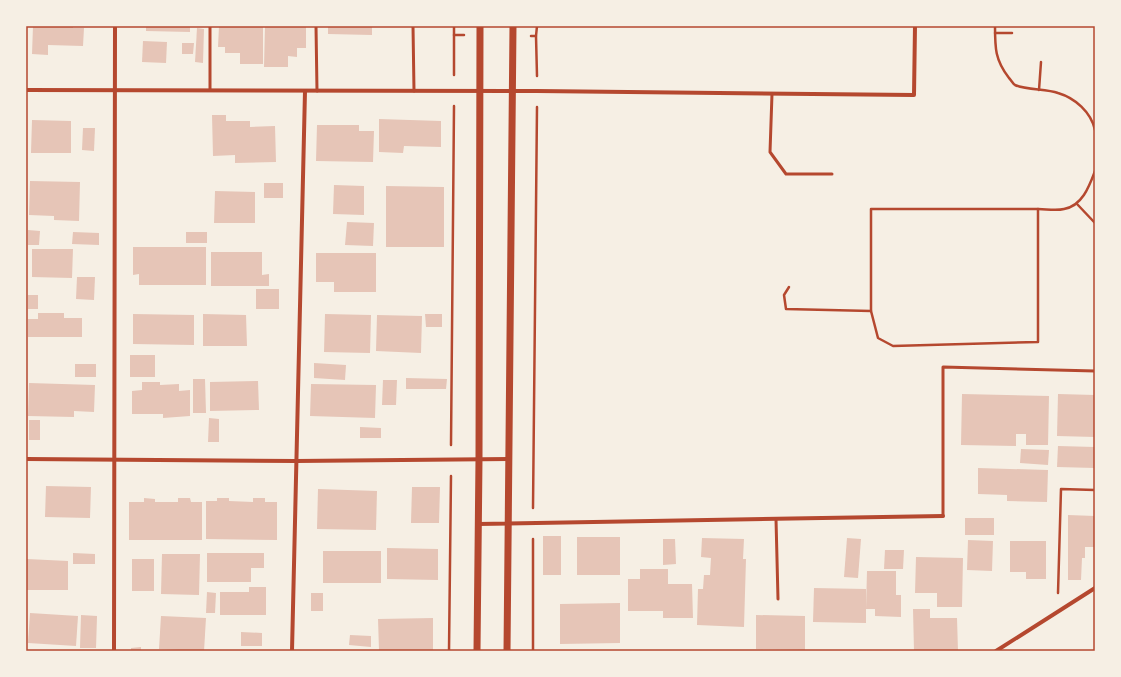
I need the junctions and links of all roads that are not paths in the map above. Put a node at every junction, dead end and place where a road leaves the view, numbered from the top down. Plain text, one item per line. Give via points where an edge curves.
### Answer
1 (115, 26) edge
2 (210, 26) edge
3 (316, 26) edge
4 (413, 26) edge
5 (480, 26) edge
6 (513, 26) edge
7 (915, 26) edge
8 (26, 90) edge
9 (114, 90) junction
10 (210, 90) junction
11 (305, 90) junction
12 (317, 91) junction
13 (414, 91) junction
14 (480, 91) junction
15 (512, 91) junction
16 (772, 94) junction
17 (832, 174) dead end
18 (1095, 371) edge
19 (26, 459) edge
20 (115, 459) junction
21 (479, 459) junction
22 (509, 459) junction
23 (296, 461) junction
24 (944, 516) joint
25 (776, 519) junction
26 (478, 524) junction
27 (508, 524) junction
28 (1095, 588) edge
29 (778, 599) dead end
30 (114, 651) edge
31 (292, 651) edge
32 (477, 651) edge
33 (507, 651) edge
34 (996, 651) edge

1 - 9 street
2 - 10 lane
3 - 12 lane
4 - 13 lane
5 - 14 street
6 - 15 street
7 - 16 street via 914,95
8 - 9 street
9 - 10 street
9 - 20 street
10 - 11 street
11 - 12 street
11 - 23 street
12 - 13 street
13 - 14 street
14 - 15 street
14 - 21 street
15 - 16 street
15 - 22 street
16 - 17 lane via 770,152 786,174
18 - 24 lane via 943,367
19 - 20 street
20 - 23 street
20 - 30 street
21 - 22 street
21 - 23 street
21 - 26 street
22 - 27 street
23 - 31 street
24 - 25 street
25 - 27 street
25 - 29 lane
26 - 27 street
26 - 32 street
27 - 33 street
28 - 34 street

